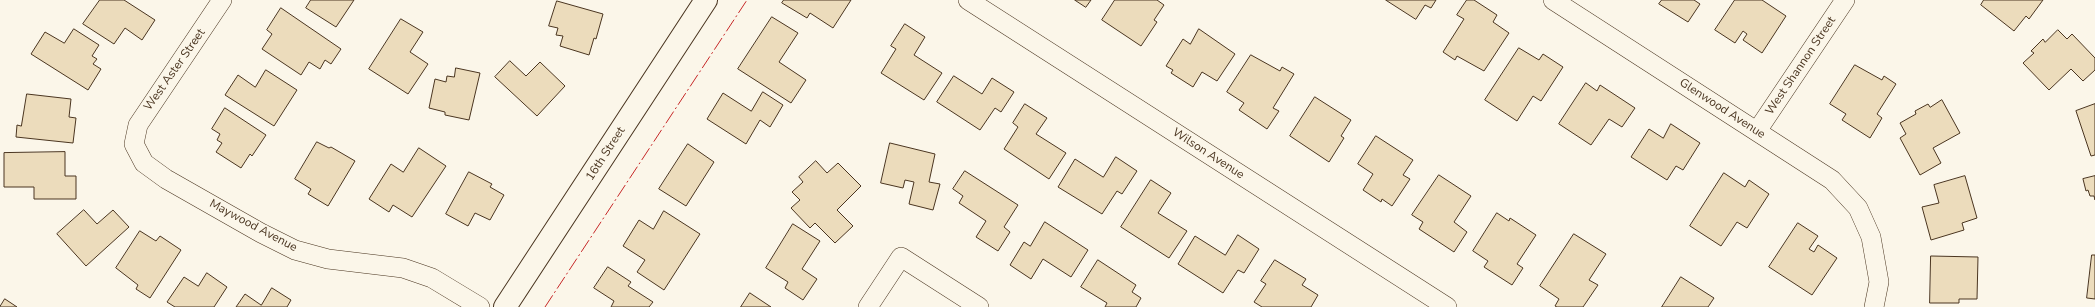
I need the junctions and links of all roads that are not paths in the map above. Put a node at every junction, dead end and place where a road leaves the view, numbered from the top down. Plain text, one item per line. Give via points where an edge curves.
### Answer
1 (222, 0) edge
2 (706, 0) edge
3 (968, 0) edge
4 (1553, 0) edge
5 (1845, 0) edge
6 (1757, 131) junction
7 (134, 144) joint
8 (480, 307) edge
9 (505, 307) edge
10 (868, 307) edge
11 (979, 307) edge
12 (1447, 307) edge
13 (1874, 307) edge

1 - 7 street, West Aster Street via 142,118
2 - 9 main road, 16th Street
3 - 12 street, Wilson Avenue
4 - 6 street, Glenwood Avenue
5 - 6 street, West Shannon Street
6 - 13 street, Glenwood Avenue via 1832,180 1858,208 1871,237 1880,282
7 - 8 street, Maywood Avenue via 144,163 166,179 295,250 328,259 403,268 432,278
10 - 11 street via 901,256

